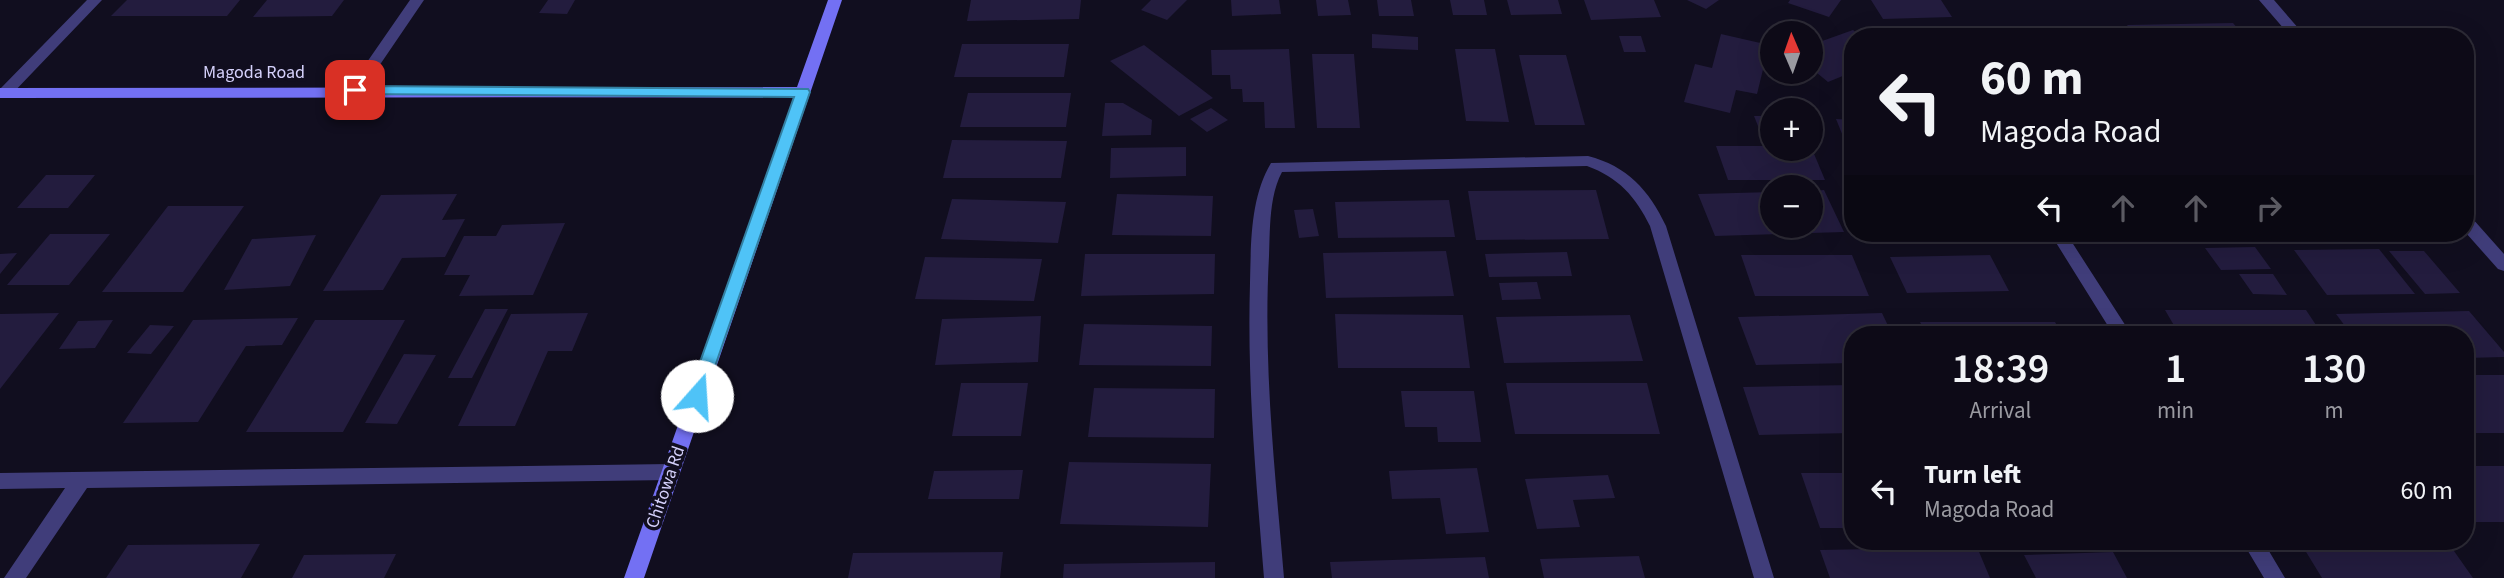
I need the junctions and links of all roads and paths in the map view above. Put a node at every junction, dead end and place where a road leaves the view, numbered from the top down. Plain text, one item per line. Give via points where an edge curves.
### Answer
1 (95, 0) edge
2 (417, 0) edge
3 (835, 0) edge
4 (2266, 0) edge
5 (2291, 28) edge
6 (355, 90) junction
7 (803, 92) junction
8 (2, 93) edge
9 (2474, 231) edge
10 (2064, 242) edge
11 (2504, 265) edge
12 (2117, 326) edge
13 (670, 472) junction
14 (82, 480) junction
15 (0, 481) edge
16 (2258, 550) edge
17 (13, 578) edge
18 (634, 578) edge
19 (1274, 578) edge
20 (1764, 578) edge
21 (2275, 578) edge

1 - 8 street
2 - 6 street
3 - 7 street, Chitowa Rd
4 - 5 street
6 - 7 street, Magoda Road
6 - 8 street, Magoda Road
7 - 13 street, Chitowa Rd
9 - 11 street
10 - 12 street
13 - 14 street
13 - 18 street, Chitowa Rd
14 - 15 street
14 - 17 street
16 - 21 street
19 - 20 street via 1258,383 1261,231 1273,170 1588,161 1610,168 1648,202

